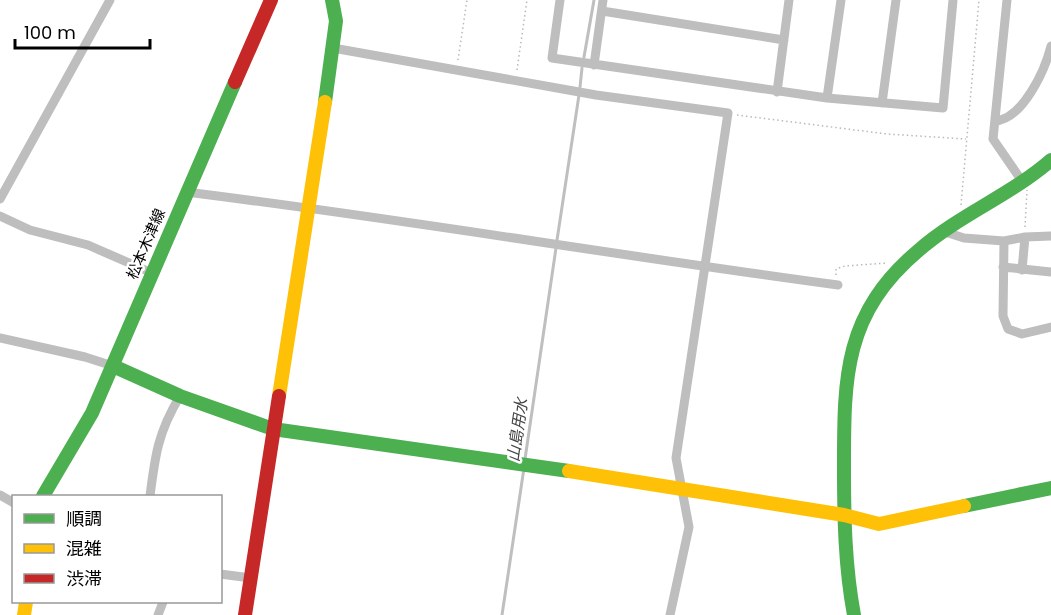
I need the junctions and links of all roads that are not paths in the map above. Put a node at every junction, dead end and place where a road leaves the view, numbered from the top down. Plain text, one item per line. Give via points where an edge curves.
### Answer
1 (110, 0) edge
2 (271, 0) edge
3 (332, 0) edge
4 (560, 0) edge
5 (603, 0) edge
6 (789, 0) edge
7 (841, 0) edge
8 (896, 0) edge
9 (953, 0) edge
10 (1007, 0) edge
11 (602, 11) junction
12 (784, 40) junction
13 (1051, 46) edge
14 (333, 48) junction
15 (594, 65) junction
16 (777, 92) junction
17 (827, 98) junction
18 (882, 103) junction
19 (995, 121) junction
20 (1051, 160) edge
21 (1022, 181) junction
22 (186, 192) junction
23 (0, 199) edge
24 (309, 207) junction
25 (0, 216) edge
26 (942, 231) junction
27 (1051, 236) edge
28 (1025, 237) junction
29 (1004, 242) junction
30 (705, 267) junction
31 (1003, 267) junction
32 (1022, 270) junction
33 (1051, 272) edge
34 (152, 273) junction
35 (838, 285) road end
36 (1051, 327) edge
37 (0, 338) edge
38 (113, 366) junction
39 (180, 396) junction
40 (273, 429) junction
41 (1051, 488) edge
42 (682, 489) junction
43 (44, 495) edge
44 (150, 495) edge
45 (844, 515) junction
46 (222, 574) edge
47 (251, 578) junction
48 (245, 615) edge
49 (670, 615) edge
50 (854, 615) edge

1 - 23 street
2 - 22 street, 松本木津線
3 - 14 street via 336,21
4 - 15 street via 552,58
5 - 11 street
6 - 12 street
7 - 17 street
8 - 18 street
9 - 18 street via 943,108
10 - 19 street
11 - 12 street
11 - 15 street
12 - 16 street
13 - 19 street via 1039,79 1025,99 1003,121
14 - 24 street
14 - 30 street via 596,95 728,113
15 - 16 street
16 - 17 street
17 - 18 street
19 - 21 street via 993,139
20 - 21 street
21 - 26 street
22 - 24 street
22 - 34 street, 松本木津線
24 - 30 street
24 - 40 street
25 - 34 street via 30,230 88,245
26 - 29 street via 963,238
26 - 45 street via 906,261 882,288 867,310 853,345 844,393
27 - 28 street
28 - 29 street
28 - 32 street
29 - 31 street
30 - 35 street
30 - 42 street via 676,458
31 - 32 street
31 - 36 street via 1003,316 1008,329 1022,334
32 - 33 street
34 - 38 street, 松本木津線
37 - 38 street
38 - 39 street
38 - 43 street, 松本木津線 via 92,413
39 - 40 street
39 - 44 street via 158,444
40 - 42 street
40 - 47 street
41 - 45 street via 879,524
42 - 45 street
42 - 49 street via 689,527
45 - 50 street via 845,556
46 - 47 street
47 - 48 street

